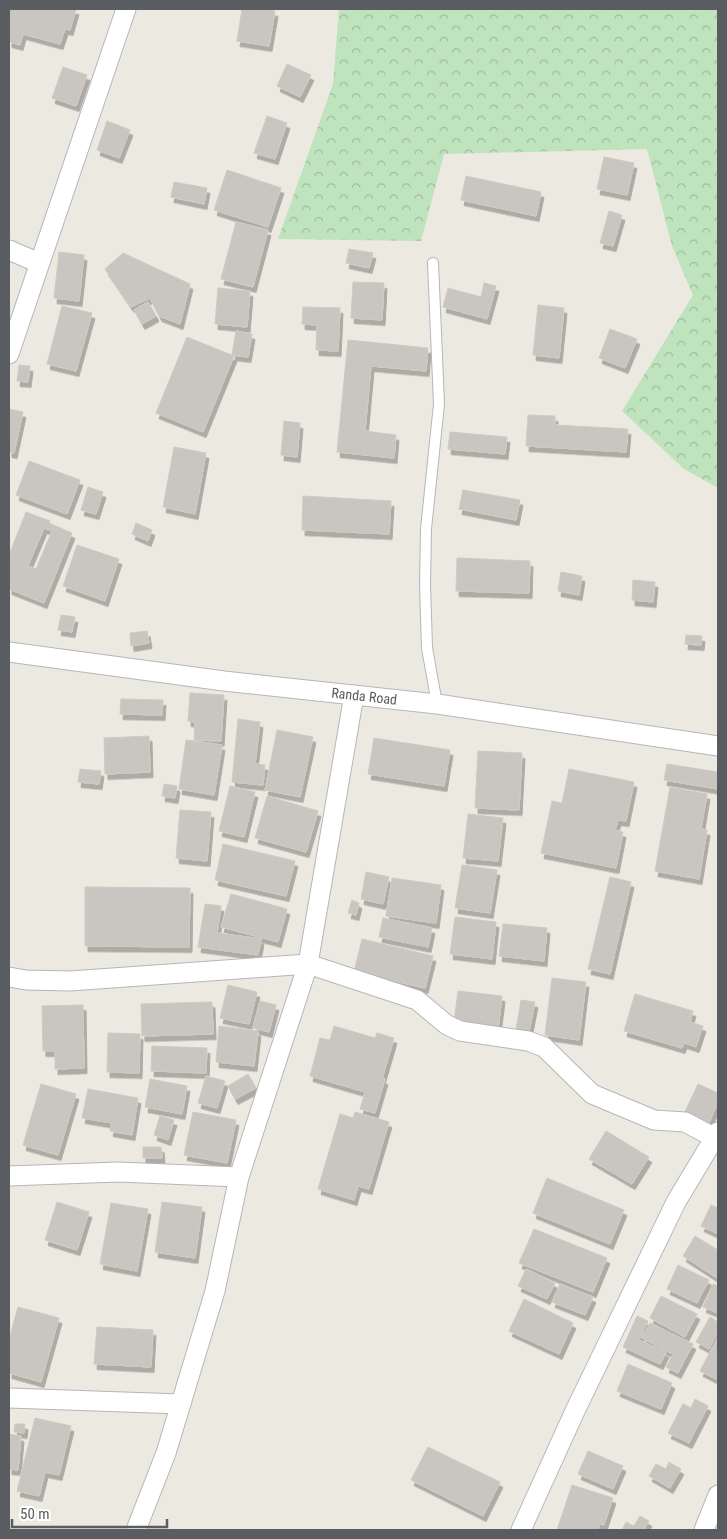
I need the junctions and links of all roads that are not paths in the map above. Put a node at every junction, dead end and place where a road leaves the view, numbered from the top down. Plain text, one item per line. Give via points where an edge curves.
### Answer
1 (126, 9) edge
2 (9, 250) edge
3 (39, 263) junction
4 (434, 263) dead end
5 (9, 354) edge
6 (9, 652) edge
7 (354, 695) junction
8 (437, 704) junction
9 (718, 746) edge
10 (308, 964) junction
11 (9, 977) edge
12 (716, 1135) edge
13 (9, 1176) edge
14 (239, 1177) junction
15 (9, 1398) edge
16 (181, 1404) junction
17 (718, 1495) edge
18 (136, 1530) edge
19 (521, 1530) edge
20 (704, 1530) edge

1 - 3 street
2 - 3 street
3 - 5 street
4 - 8 lane via 438,404 426,529 425,584 427,648
6 - 7 street, Randa Road
7 - 8 street, Randa Road
7 - 10 street
8 - 9 street, Randa Road
10 - 11 street via 70,981
10 - 12 street via 417,1000 447,1026 460,1031 528,1041 544,1047 592,1094 654,1120 685,1122
10 - 14 street
12 - 19 street via 676,1202
13 - 14 street via 118,1172
14 - 16 street via 215,1292
15 - 16 street
16 - 18 street
17 - 20 street

